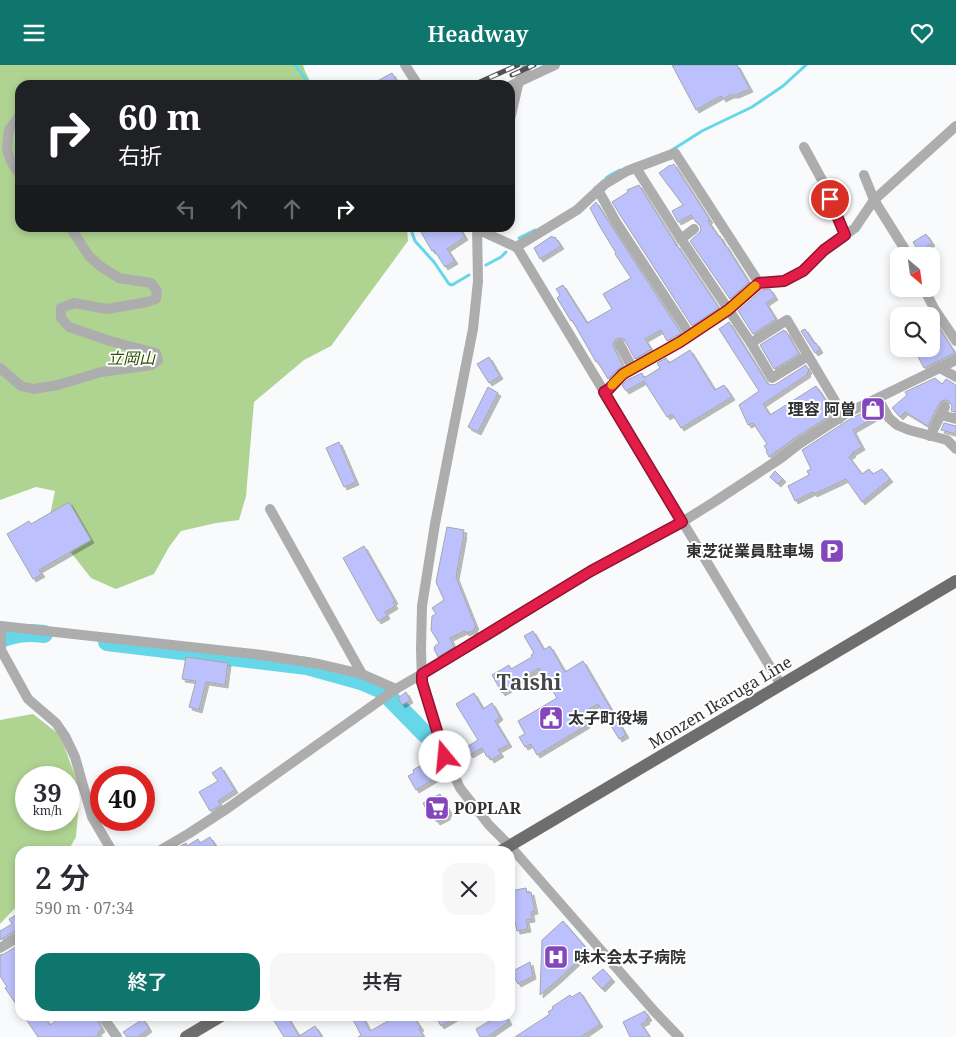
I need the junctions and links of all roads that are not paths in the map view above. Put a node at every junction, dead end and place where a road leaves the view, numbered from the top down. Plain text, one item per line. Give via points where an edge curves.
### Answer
1 (418, 65) edge
2 (528, 65) edge
3 (555, 65) edge
4 (408, 69) edge
5 (415, 80) edge
6 (515, 82) edge
7 (515, 83) edge
8 (15, 122) edge
9 (956, 125) edge
10 (804, 147) dead end
11 (15, 168) edge
12 (636, 168) junction
13 (864, 175) dead end
14 (598, 190) junction
15 (874, 200) junction
16 (694, 229) dead end
17 (73, 232) edge
18 (477, 232) edge
19 (485, 232) edge
20 (845, 235) junction
21 (681, 239) junction
22 (516, 247) junction
23 (903, 247) edge
24 (759, 283) junction
25 (928, 297) edge
26 (728, 310) junction
27 (690, 335) junction
28 (956, 341) edge
29 (751, 343) junction
30 (620, 345) dead end
31 (808, 356) junction
32 (956, 360) edge
33 (0, 368) edge
34 (940, 368) junction
35 (633, 369) junction
36 (956, 377) edge
37 (604, 392) junction
38 (878, 399) junction
39 (839, 419) junction
40 (956, 419) edge
41 (930, 436) junction
42 (956, 449) edge
43 (270, 509) dead end
44 (682, 522) junction
45 (956, 581) edge
46 (0, 650) edge
47 (422, 674) junction
48 (362, 675) junction
49 (781, 685) junction
50 (390, 693) junction
51 (109, 846) edge
52 (168, 846) edge
53 (503, 846) edge
54 (510, 846) edge
55 (515, 860) edge
56 (15, 939) edge
57 (0, 948) edge
58 (106, 1021) edge
59 (213, 1021) edge
60 (117, 1037) edge
61 (186, 1037) edge
62 (679, 1037) edge

1 - 4 street
2 - 6 street
3 - 7 street
4 - 5 street
8 - 11 street via 9,130 7,149
9 - 15 street
10 - 20 street
12 - 14 street
12 - 21 street
12 - 24 street via 675,153
13 - 15 street
14 - 22 street via 577,210
14 - 27 street
15 - 20 street
15 - 23 street
16 - 21 street
17 - 33 street via 100,266 119,277 151,283 157,291 156,299 107,309 74,303 61,308 62,318 69,327 156,353 158,360 152,365 101,372 34,389 21,386
18 - 47 street via 478,281 473,329 422,606
19 - 22 street
20 - 24 street via 803,271 784,281
21 - 26 street
22 - 37 street
24 - 26 street
25 - 28 street
26 - 27 street
26 - 29 street
27 - 35 street
29 - 31 street via 772,378
29 - 31 street via 787,320
30 - 35 street
31 - 39 street via 835,401
32 - 34 street
34 - 36 street
34 - 38 street
35 - 37 street
37 - 44 street
38 - 39 street
38 - 41 street via 897,425
39 - 44 street
40 - 41 street via 943,411
41 - 42 street via 947,440
43 - 48 street
44 - 47 street via 591,571
44 - 49 street
45 - 49 main road, Monzen Ikaruga Line
46 - 48 street via 1,626 262,655
46 - 51 street via 28,699 56,723 65,736 75,757 92,817
47 - 50 street
47 - 53 street via 445,757 460,788
48 - 50 street
49 - 54 main road, Monzen Ikaruga Line
50 - 52 street via 228,808
55 - 62 street
56 - 57 street
58 - 60 street
59 - 61 main road

